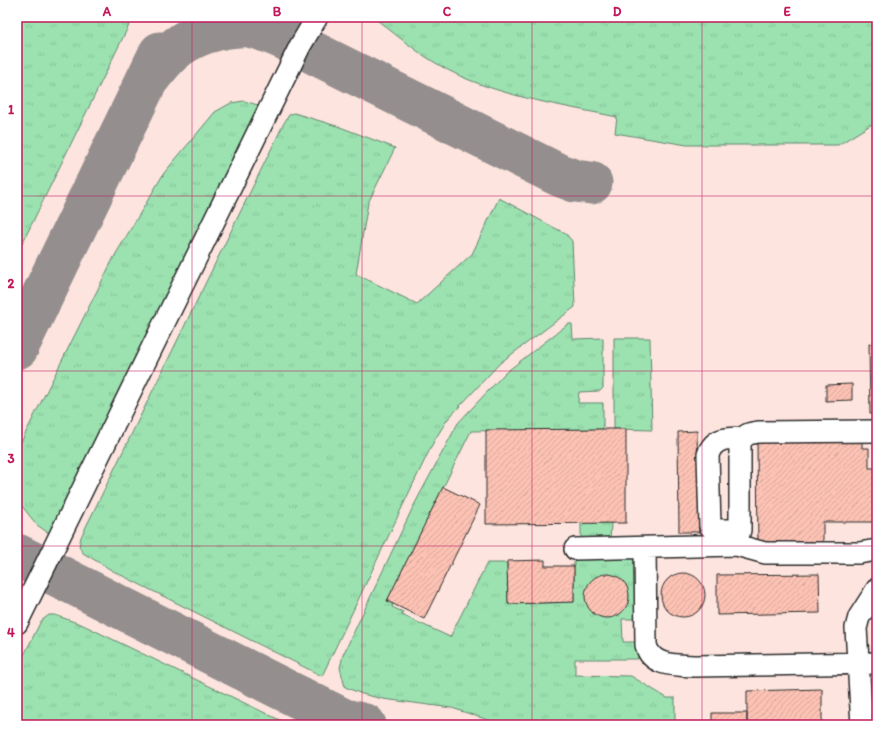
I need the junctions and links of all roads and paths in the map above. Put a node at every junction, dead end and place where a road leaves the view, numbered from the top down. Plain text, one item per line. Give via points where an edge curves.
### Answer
1 (317, 17) edge
2 (877, 431) edge
3 (742, 438) junction
4 (738, 537) junction
5 (645, 548) junction
6 (575, 549) dead end
7 (877, 550) edge
8 (877, 589) edge
9 (17, 623) edge
10 (868, 663) edge
11 (862, 725) edge

1 - 9 lane via 300,46
2 - 3 lane via 759,432 749,433
3 - 4 lane
3 - 4 lane via 724,438 710,448 708,454 710,526 714,530
4 - 5 lane
4 - 7 lane via 765,553 859,553
5 - 6 lane
5 - 10 lane via 646,645 648,653 656,660 696,666
8 - 10 lane via 857,622
10 - 11 lane

